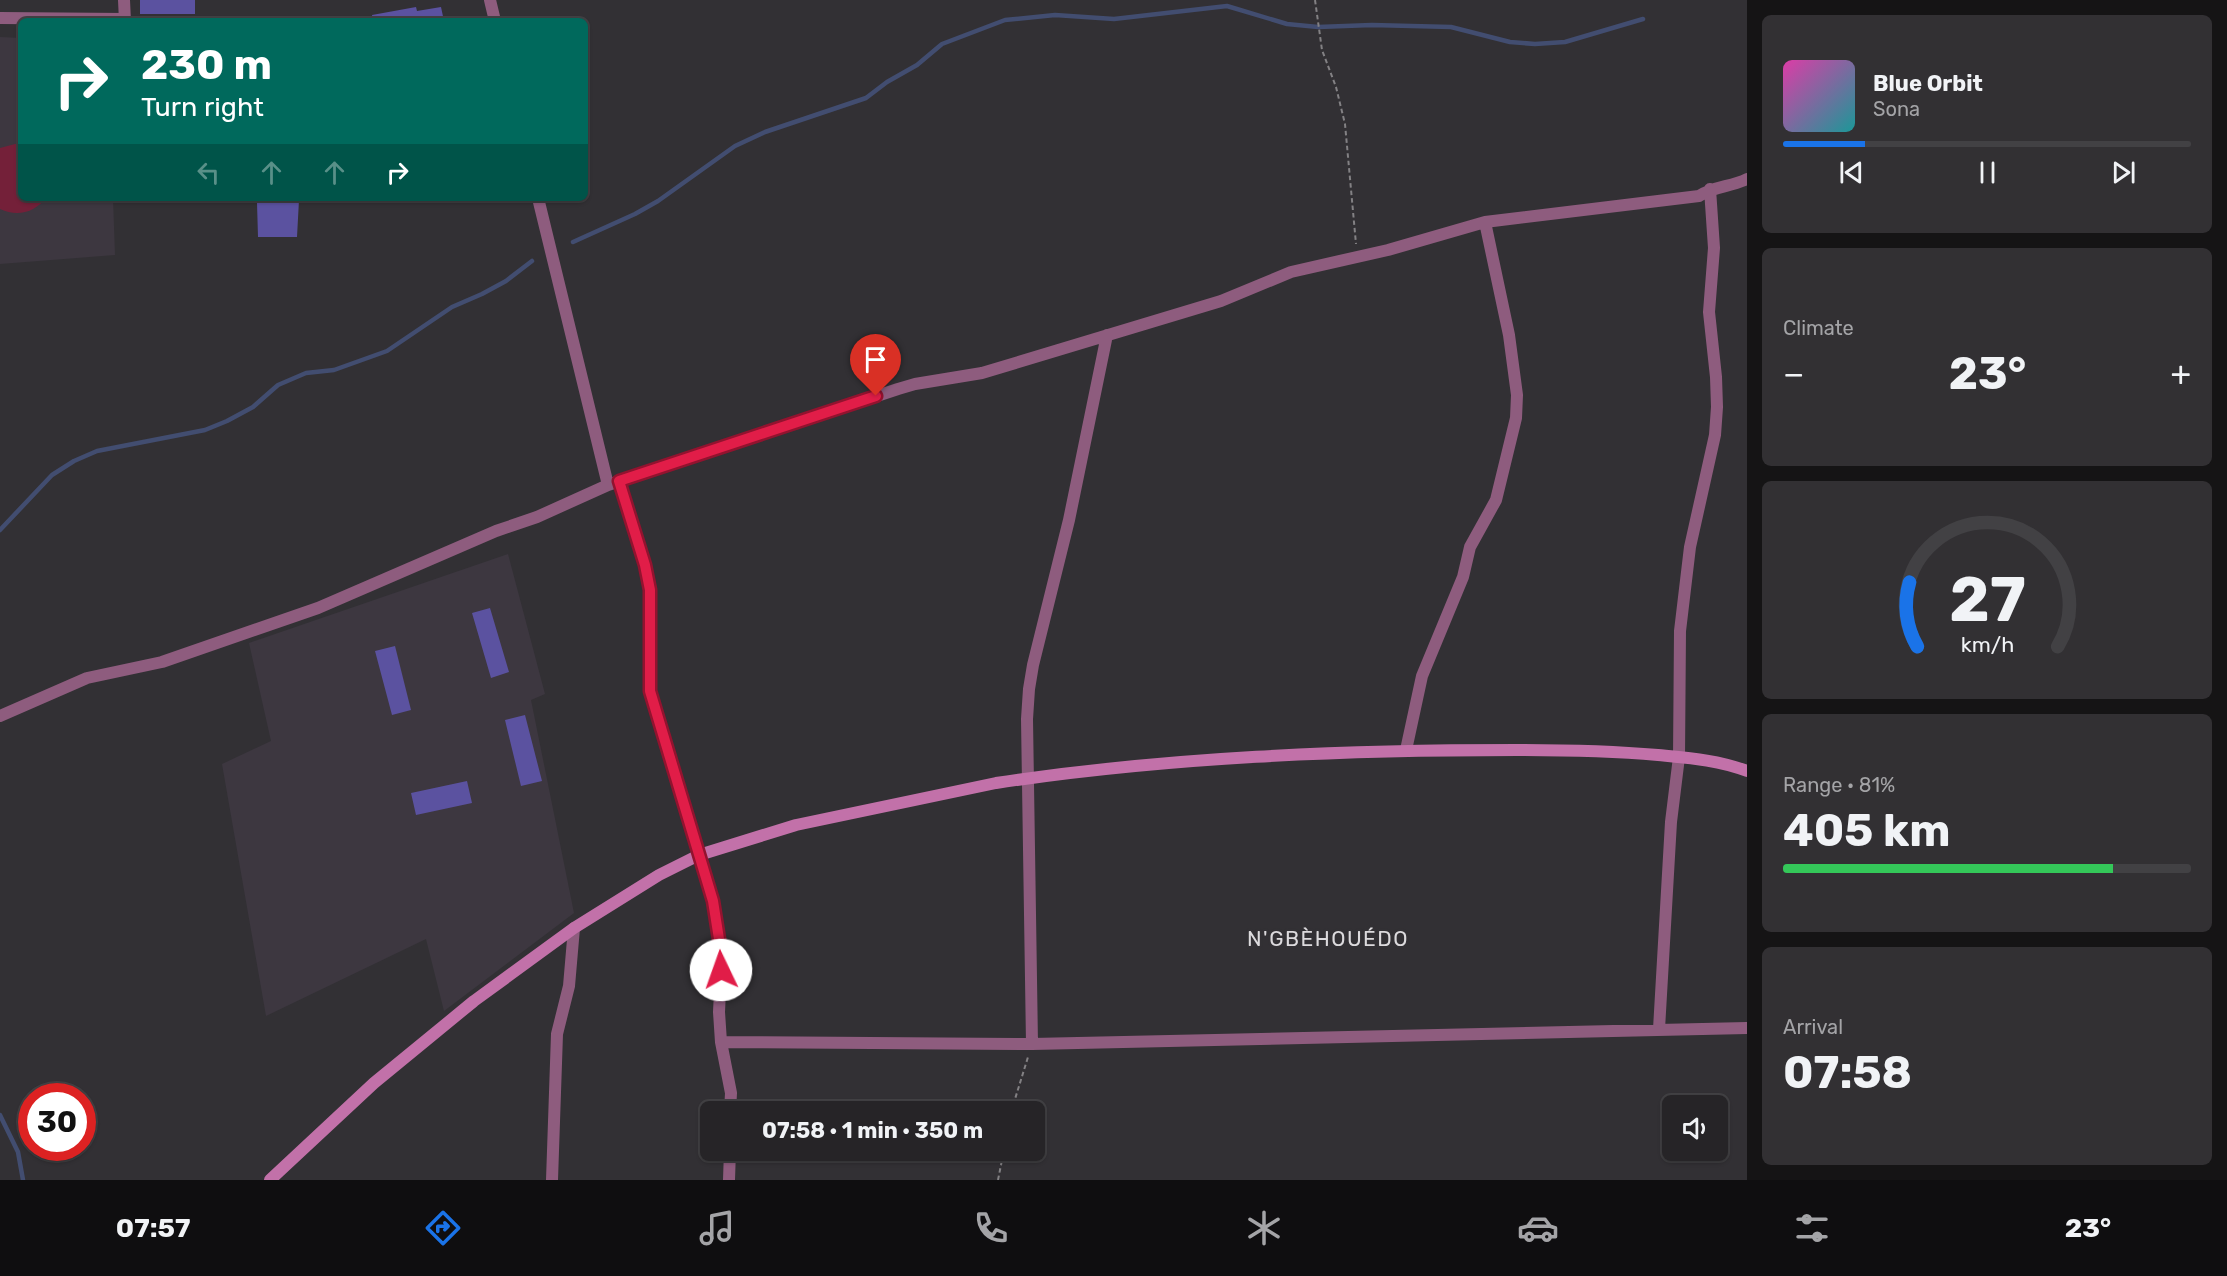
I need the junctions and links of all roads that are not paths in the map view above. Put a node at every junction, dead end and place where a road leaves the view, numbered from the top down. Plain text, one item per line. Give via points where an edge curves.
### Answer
1 (124, 0) edge
2 (490, 0) edge
3 (0, 18) edge
4 (18, 18) edge
5 (125, 18) edge
6 (494, 18) edge
7 (1747, 179) edge
8 (1710, 189) junction
9 (539, 201) edge
10 (1485, 222) junction
11 (1107, 335) junction
12 (613, 483) junction
13 (0, 716) edge
14 (1406, 750) junction
15 (1679, 757) junction
16 (1747, 771) edge
17 (1029, 778) junction
18 (699, 855) junction
19 (574, 928) junction
20 (1747, 1028) edge
21 (1659, 1029) junction
22 (721, 1042) junction
23 (1032, 1044) junction
24 (730, 1101) edge
25 (730, 1161) edge
26 (270, 1180) edge
27 (552, 1180) edge
28 (729, 1180) edge

1 - 5 street
2 - 6 street
3 - 4 street
7 - 8 street via 1734,186
8 - 10 street via 1699,196
8 - 15 street via 1714,248 1709,312 1717,407 1715,435 1684,588
9 - 12 street
10 - 11 street via 1291,272 1221,301
10 - 14 street via 1509,335 1517,395 1513,439 1496,500 1470,547 1463,577 1422,676
11 - 12 street via 982,373 898,389
11 - 17 street via 1029,689
12 - 13 street via 318,608 162,662 87,678
12 - 18 street via 645,565 650,590 650,691
14 - 15 street via 1565,750
14 - 17 street via 1195,761
15 - 16 street via 1718,761
15 - 21 street via 1670,833
17 - 18 street via 796,825
17 - 23 street
18 - 19 street
18 - 22 street via 719,939
19 - 26 street via 474,1001 374,1083
19 - 27 street via 569,986 557,1034
20 - 21 street
21 - 23 street
22 - 23 street
22 - 24 street
25 - 28 street

